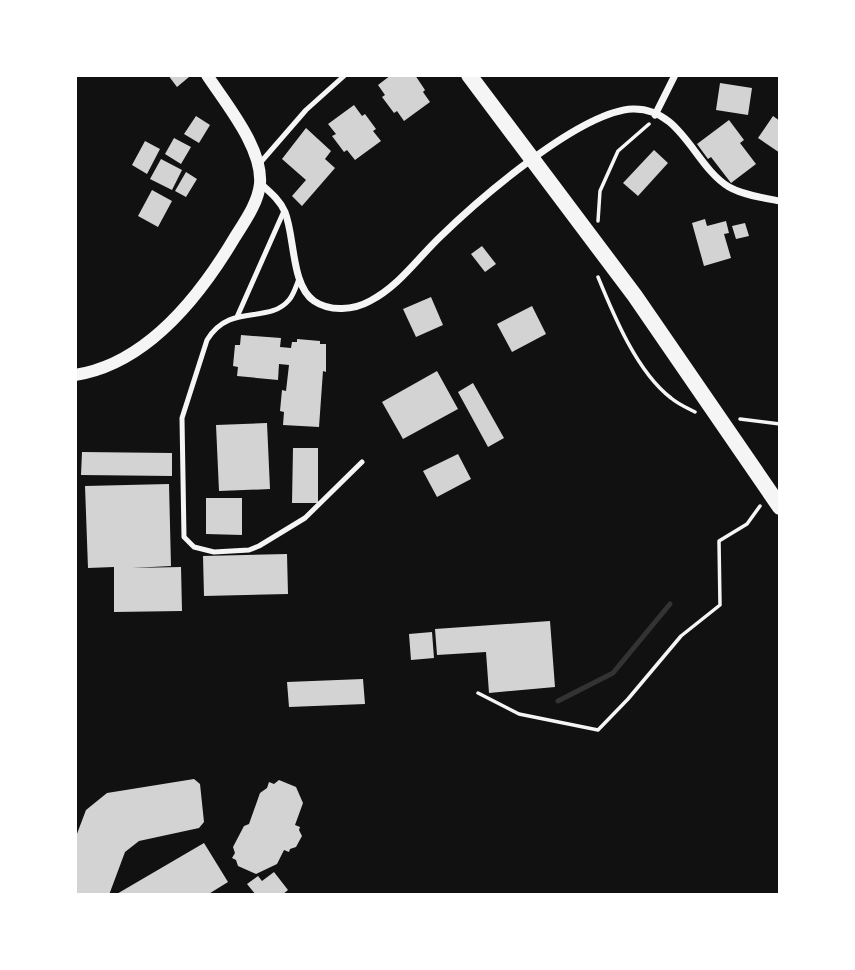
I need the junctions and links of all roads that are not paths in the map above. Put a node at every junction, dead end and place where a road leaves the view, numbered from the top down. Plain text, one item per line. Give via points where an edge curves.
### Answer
1 (207, 75) edge
2 (345, 75) edge
3 (469, 75) edge
4 (675, 75) edge
5 (655, 115) junction
6 (258, 166) junction
7 (260, 183) junction
8 (780, 201) edge
9 (284, 211) junction
10 (299, 279) junction
11 (237, 317) junction
12 (75, 375) edge
13 (362, 462) dead end
14 (780, 507) edge

1 - 6 street via 248,137
2 - 6 lane via 306,110
3 - 14 highway via 635,296
4 - 5 street
5 - 8 street via 684,135 713,174 729,187
5 - 10 street via 630,109 612,113 533,158 440,237 395,285 369,302 351,308 325,306 314,301
6 - 7 street
7 - 9 street
7 - 12 street via 247,218 195,296 151,340 123,359
9 - 10 street
9 - 11 lane
10 - 11 lane via 290,299 281,306
11 - 13 lane via 220,323 207,340 182,418 183,533 187,543 215,552 259,546 305,518

